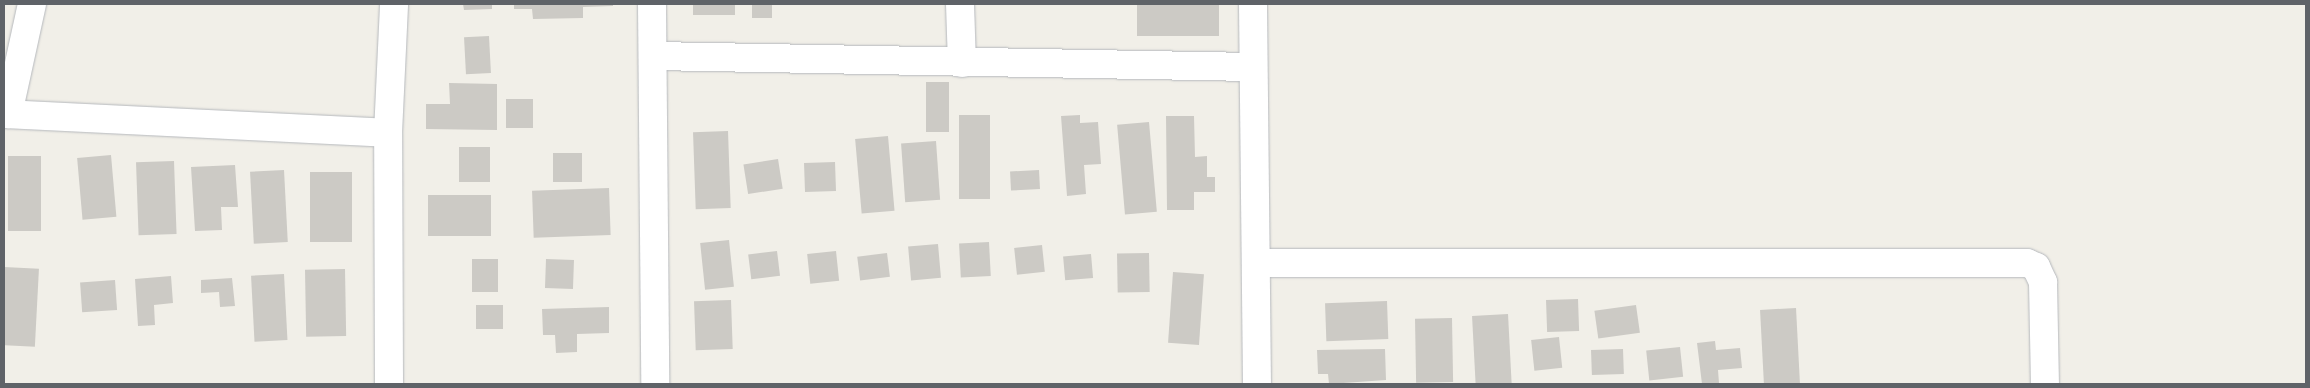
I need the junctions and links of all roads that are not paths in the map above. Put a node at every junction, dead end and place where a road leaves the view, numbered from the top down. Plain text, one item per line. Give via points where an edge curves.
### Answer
1 (32, 4) edge
2 (394, 4) edge
3 (652, 4) edge
4 (960, 4) edge
5 (1253, 4) edge
6 (653, 56) junction
7 (962, 63) junction
8 (1252, 67) junction
9 (6, 114) edge
10 (388, 133) junction
11 (1257, 263) junction
12 (388, 384) edge
13 (655, 384) edge
14 (1257, 384) edge
15 (2045, 384) edge

1 - 9 street
2 - 10 street
3 - 6 street
4 - 7 street
5 - 8 street
6 - 7 street
6 - 13 street
7 - 8 street
8 - 11 street
9 - 10 street
10 - 12 street
11 - 14 street
11 - 15 street via 2027,264 2036,267 2043,282

